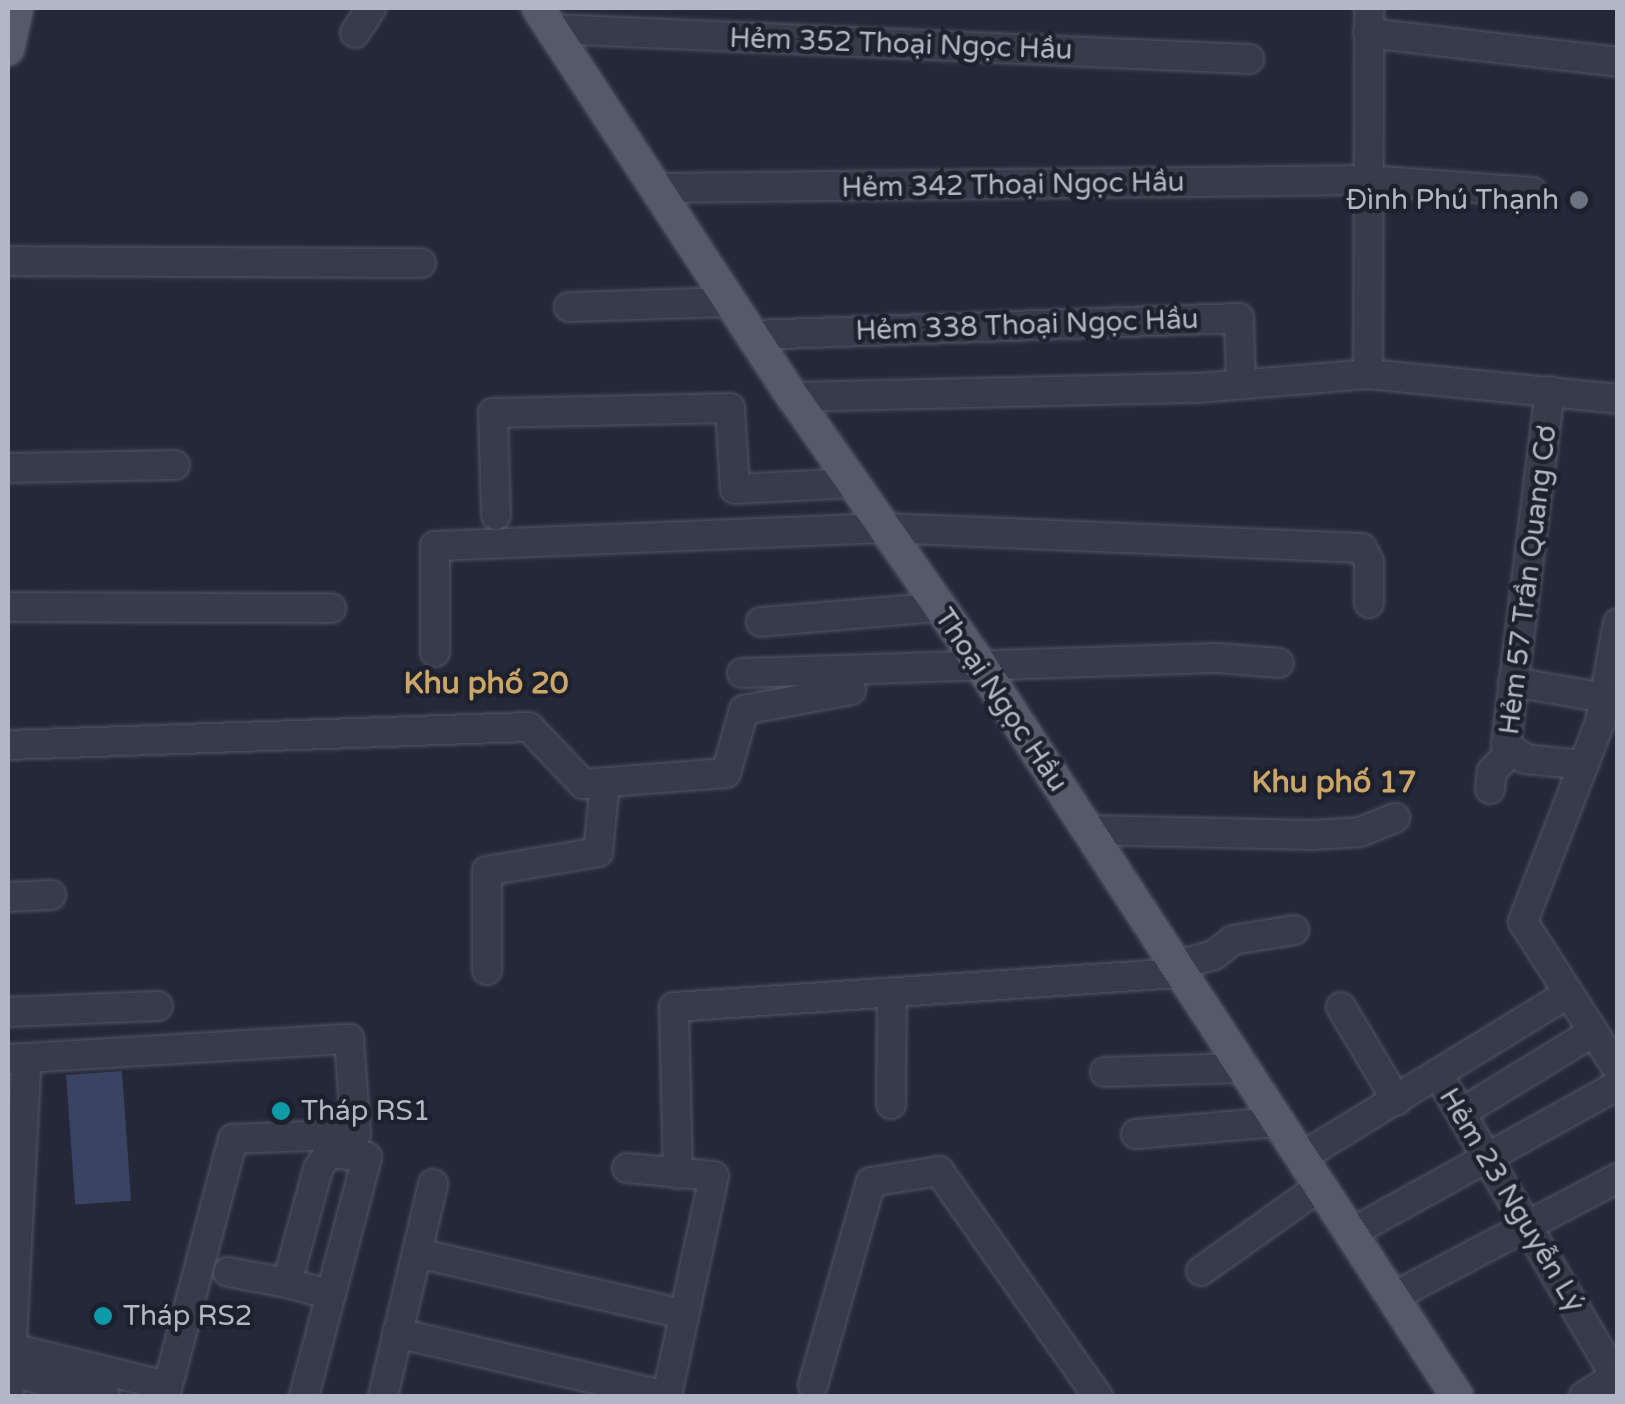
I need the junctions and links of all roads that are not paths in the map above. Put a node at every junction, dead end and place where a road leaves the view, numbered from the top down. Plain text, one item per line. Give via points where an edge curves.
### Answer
1 (17, 8) edge
2 (371, 8) edge
3 (545, 18) edge
4 (1368, 20) edge
5 (355, 33) dead end
6 (8, 49) edge
7 (1250, 59) dead end
8 (1618, 62) edge
9 (1366, 180) junction
10 (659, 188) junction
11 (1532, 192) dead end
12 (8, 260) edge
13 (421, 263) dead end
14 (732, 302) junction
15 (569, 306) dead end
16 (753, 335) junction
17 (1368, 374) junction
18 (1241, 381) junction
19 (1550, 391) junction
20 (793, 396) junction
21 (1618, 399) edge
22 (176, 465) dead end
23 (8, 468) edge
24 (854, 483) junction
25 (496, 515) dead end
26 (884, 528) junction
27 (1368, 603) dead end
28 (938, 606) junction
29 (8, 607) edge
30 (332, 608) dead end
31 (761, 622) dead end
32 (1618, 623) edge
33 (436, 652) dead end
34 (1279, 663) dead end
35 (979, 664) junction
36 (742, 673) dead end
37 (1513, 682) junction
38 (851, 690) dead end
39 (1607, 714) edge
40 (8, 745) edge
41 (1510, 753) junction
42 (1584, 765) junction
43 (605, 783) junction
44 (1490, 789) dead end
45 (1395, 818) dead end
46 (1087, 830) junction
47 (51, 895) dead end
48 (8, 897) edge
49 (1294, 930) dead end
50 (1177, 969) junction
51 (487, 970) dead end
52 (892, 994) junction
53 (1568, 994) junction
54 (158, 1006) dead end
55 (1341, 1007) dead end
56 (8, 1012) edge
57 (1593, 1032) junction
58 (17, 1059) edge
59 (1241, 1068) junction
60 (1618, 1070) edge
61 (1105, 1072) dead end
62 (1439, 1076) junction
63 (1618, 1085) edge
64 (1397, 1100) junction
65 (891, 1104) dead end
66 (1461, 1114) junction
67 (1276, 1122) junction
68 (1136, 1134) dead end
69 (1487, 1157) junction
70 (1300, 1158) junction
71 (627, 1168) dead end
72 (678, 1174) junction
73 (1618, 1178) edge
74 (432, 1184) dead end
75 (1320, 1186) junction
76 (1528, 1226) junction
77 (1350, 1233) junction
78 (416, 1253) junction
79 (1201, 1271) dead end
80 (228, 1272) dead end
81 (287, 1283) junction
82 (328, 1294) junction
83 (1393, 1296) junction
84 (684, 1314) junction
85 (397, 1332) junction
86 (11, 1367) edge
87 (1616, 1376) edge
88 (813, 1385) dead end
89 (166, 1391) edge
90 (105, 1396) edge
91 (304, 1396) edge
92 (383, 1396) edge
93 (667, 1396) edge
94 (1098, 1396) edge
95 (1456, 1396) edge
96 (1584, 1396) edge

1 - 6 main road
2 - 5 street
3 - 7 street, Hẻm 352 Thoại Ngọc Hầu
3 - 10 main road, Thoại Ngọc Hầu
4 - 8 street
4 - 9 street
9 - 10 street, Hẻm 342 Thoại Ngọc Hầu
9 - 11 street, Hẻm 342 Thoại Ngọc Hầu
9 - 17 street
10 - 14 main road, Thoại Ngọc Hầu
12 - 13 street
14 - 15 street
14 - 16 main road, Thoại Ngọc Hầu
16 - 18 street, Hẻm 338 Thoại Ngọc Hầu via 1239,318
16 - 20 main road, Thoại Ngọc Hầu
17 - 18 street
17 - 19 street
18 - 20 street via 1199,388
19 - 21 street
19 - 37 street, Hẻm 57 Trần Quang Cơ
20 - 24 main road, Thoại Ngọc Hầu
22 - 23 street
24 - 25 street via 735,489 730,408 492,412
24 - 26 main road, Thoại Ngọc Hầu
26 - 27 street via 1362,548
26 - 28 main road, Thoại Ngọc Hầu
26 - 33 street via 434,546
28 - 31 street
28 - 35 main road, Thoại Ngọc Hầu
29 - 30 street
32 - 39 street
34 - 35 street via 1218,658
35 - 36 street
35 - 46 main road, Thoại Ngọc Hầu
37 - 39 street
37 - 41 street, Hẻm 57 Trần Quang Cơ
38 - 43 street via 744,710 726,773
39 - 42 street
40 - 43 street via 529,727 582,784
41 - 42 street, Hẻm 57 Trần Quang Cơ
41 - 44 street via 1492,771
42 - 53 street via 1523,922
43 - 51 street via 598,852 487,870
45 - 46 street via 1360,832 1312,835
46 - 50 main road, Thoại Ngọc Hầu
47 - 48 street
49 - 50 street via 1234,940 1214,956
50 - 52 street
50 - 59 main road, Thoại Ngọc Hầu
52 - 65 street
52 - 72 street via 674,1007
53 - 57 street
53 - 62 street
54 - 56 street
55 - 64 street
57 - 60 street
57 - 66 street
58 - 86 street
58 - 89 street via 349,1040 356,1134 233,1139
59 - 61 street
59 - 67 main road, Thoại Ngọc Hầu
62 - 64 street
62 - 66 street, Hẻm 23 Nguyễn Lý
63 - 69 street
64 - 70 street
66 - 69 street, Hẻm 23 Nguyễn Lý
67 - 68 street
67 - 70 main road, Thoại Ngọc Hầu
69 - 76 street, Hẻm 23 Nguyễn Lý
69 - 77 street
70 - 75 main road, Thoại Ngọc Hầu
71 - 72 street
72 - 84 street via 714,1176
73 - 76 street
74 - 78 street
75 - 77 main road, Thoại Ngọc Hầu
75 - 79 street
76 - 83 street
76 - 87 street, Hẻm 23 Nguyễn Lý
77 - 83 main road, Thoại Ngọc Hầu
78 - 84 street
78 - 85 street
80 - 81 street
81 - 82 street
81 - 82 street via 318,1169 329,1153 367,1157
82 - 91 street
83 - 95 main road, Thoại Ngọc Hầu
84 - 93 street
85 - 92 street
85 - 93 street
86 - 89 street
86 - 90 street
87 - 96 street
88 - 94 street via 872,1182 939,1171

